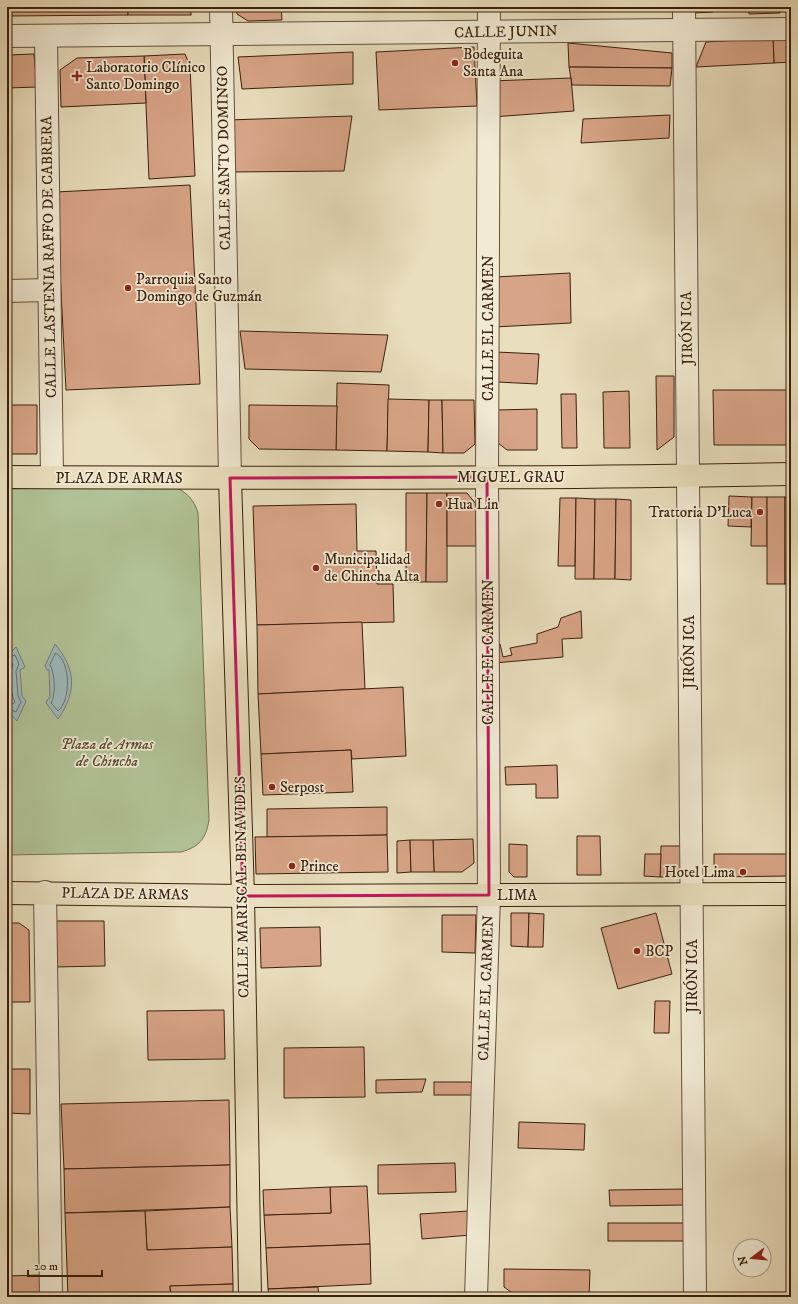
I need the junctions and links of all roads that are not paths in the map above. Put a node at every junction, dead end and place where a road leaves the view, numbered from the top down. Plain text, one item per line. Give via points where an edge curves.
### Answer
1 (221, 7) edge
2 (488, 7) edge
3 (684, 7) edge
4 (791, 29) edge
5 (684, 30) junction
6 (488, 32) junction
7 (221, 34) junction
8 (7, 36) edge
9 (46, 36) junction
10 (49, 290) junction
11 (7, 291) edge
12 (791, 474) edge
13 (688, 476) junction
14 (7, 477) edge
15 (487, 477) junction
16 (52, 478) junction
17 (230, 478) junction
18 (44, 892) junction
19 (7, 893) edge
20 (791, 894) edge
21 (489, 895) junction
22 (691, 895) junction
23 (243, 896) junction
24 (51, 1297) edge
25 (250, 1297) edge
26 (476, 1297) edge
27 (694, 1297) edge

1 - 7 street, CALLE SANTO DOMINGO
2 - 6 street, CALLE EL CARMEN
3 - 5 street, JIRÓN ICA
4 - 5 street, CALLE JUNIN
5 - 6 street, CALLE JUNIN
5 - 13 street, JIRÓN ICA
6 - 7 street, CALLE JUNIN
6 - 15 street, CALLE EL CARMEN
7 - 9 street, CALLE JUNIN
7 - 17 street, CALLE SANTO DOMINGO
8 - 9 street, CALLE JUNIN
9 - 10 street, CALLE LASTENIA RAFFO DE CABRERA
10 - 11 street
10 - 16 street, CALLE LASTENIA RAFFO DE CABRERA
12 - 13 main road, MIGUEL GRAU
13 - 15 main road, MIGUEL GRAU
13 - 22 street, JIRÓN ICA
14 - 16 main road, PLAZA DE ARMAS
15 - 17 main road, MIGUEL GRAU
15 - 21 street, CALLE EL CARMEN
16 - 17 main road, PLAZA DE ARMAS
17 - 23 main road, CALLE MARISCAL BENAVIDES
18 - 19 main road, PLAZA DE ARMAS
18 - 23 main road, PLAZA DE ARMAS
18 - 24 street
20 - 22 main road, LIMA
21 - 22 main road, LIMA
21 - 23 main road, LIMA
21 - 26 street, CALLE EL CARMEN
22 - 27 street, JIRÓN ICA
23 - 25 main road, CALLE MARISCAL BENAVIDES

